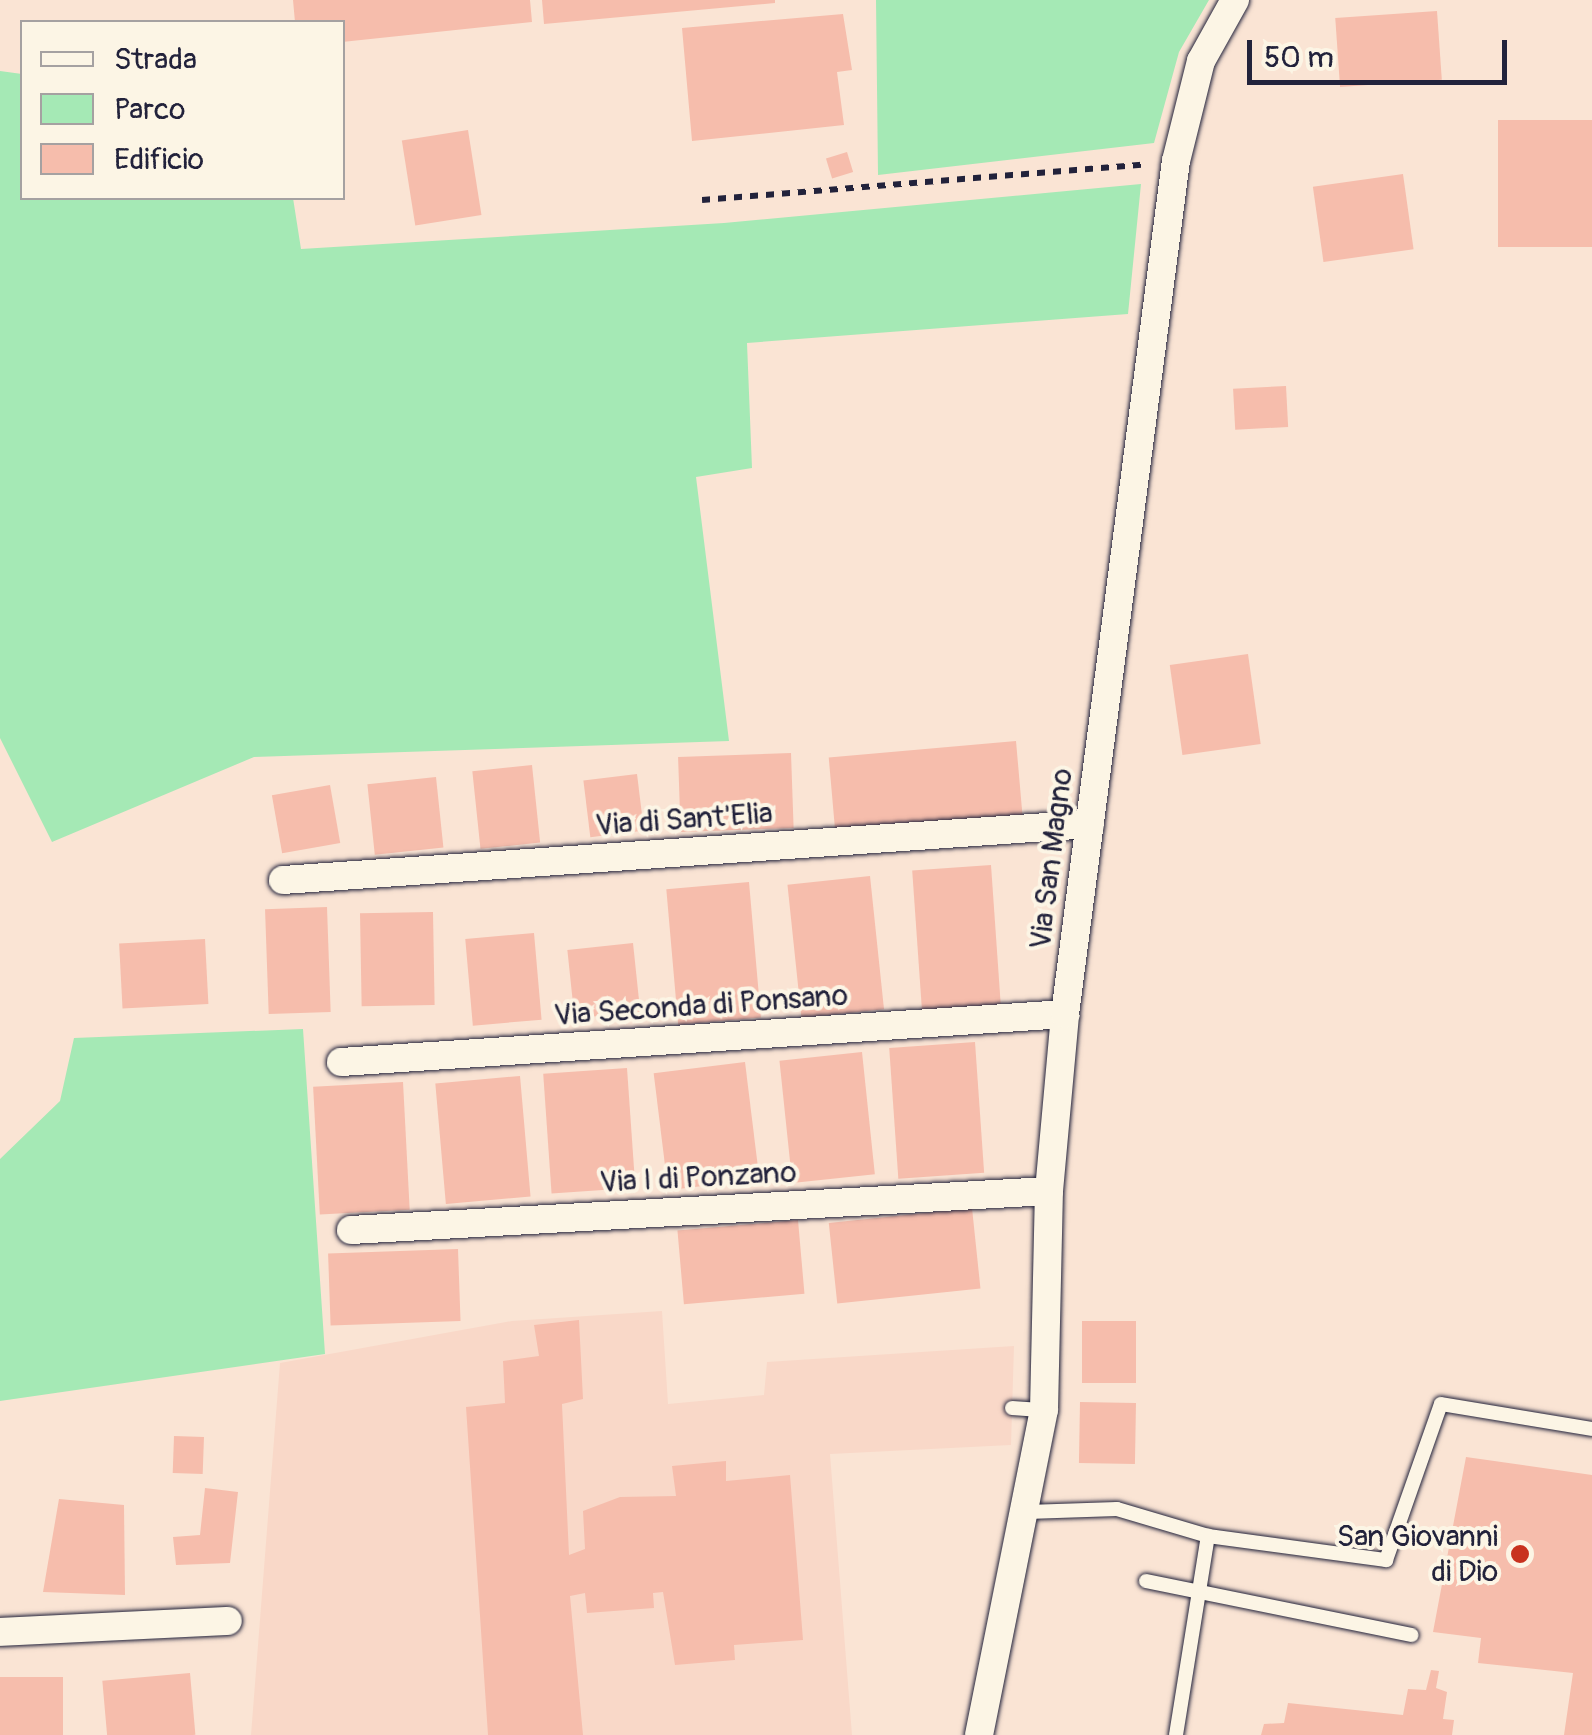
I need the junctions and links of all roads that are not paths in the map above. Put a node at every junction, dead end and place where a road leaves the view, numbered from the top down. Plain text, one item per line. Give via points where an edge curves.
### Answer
1 (1236, 0) edge
2 (1090, 824) junction
3 (283, 880) dead end
4 (1065, 1014) junction
5 (342, 1062) dead end
6 (1050, 1190) junction
7 (351, 1230) dead end
8 (1012, 1408) dead end
9 (1044, 1410) junction
10 (1592, 1430) edge
11 (1027, 1512) junction
12 (1208, 1536) junction
13 (1146, 1581) dead end
14 (1199, 1591) junction
15 (228, 1620) dead end
16 (0, 1632) edge
17 (1412, 1636) dead end
18 (979, 1735) edge
19 (1176, 1735) edge

1 - 2 street, Via San Magno via 1201,61 1176,161
2 - 3 street, Via di Sant'Elia
2 - 4 street, Via San Magno
4 - 5 street, Via Seconda di Ponsano
4 - 6 street, Via San Magno
6 - 7 street, Via I di Ponzano
6 - 9 street, Via San Magno
8 - 9 lane
9 - 11 street, Via San Magno
10 - 12 lane via 1440,1404 1386,1560
11 - 12 lane via 1117,1509
11 - 18 street, Via San Magno
12 - 14 lane
13 - 14 lane
14 - 17 lane
14 - 19 lane
15 - 16 street

